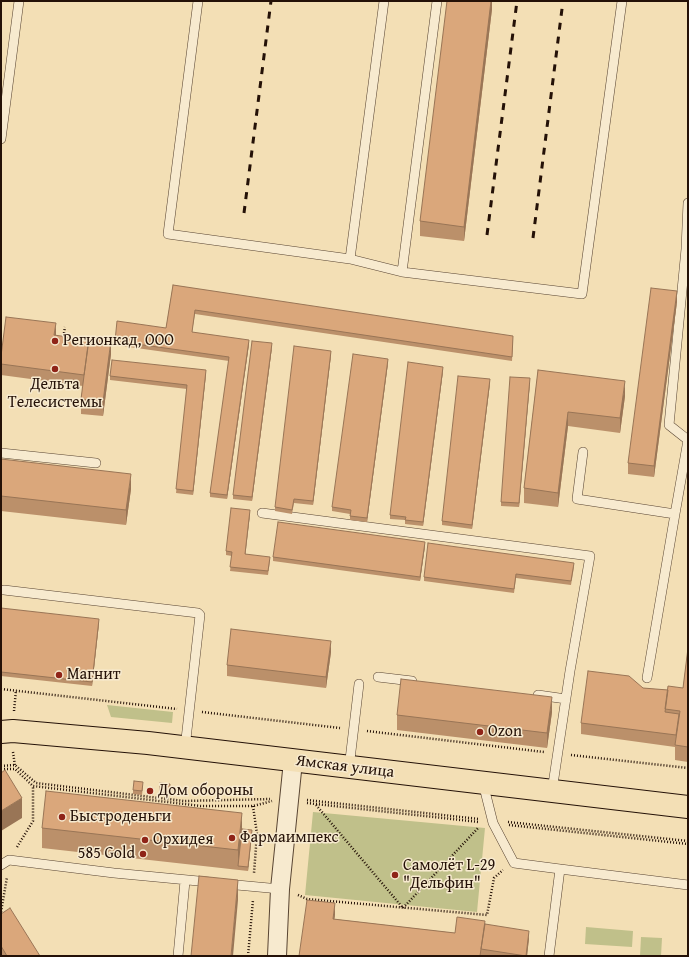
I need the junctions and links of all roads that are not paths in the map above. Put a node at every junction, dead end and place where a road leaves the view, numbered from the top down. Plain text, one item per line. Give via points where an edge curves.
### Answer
1 (19, 1) edge
2 (198, 1) edge
3 (384, 1) edge
4 (437, 1) edge
5 (622, 1) edge
6 (6, 69) edge
7 (1, 139) edge
8 (688, 203) edge
9 (687, 249) edge
10 (350, 259) junction
11 (402, 272) junction
12 (688, 440) edge
13 (583, 452) dead end
14 (1, 453) edge
15 (96, 463) dead end
16 (262, 513) dead end
17 (674, 514) junction
18 (4, 590) dead end
19 (378, 677) dead end
20 (647, 678) dead end
21 (425, 682) edge
22 (359, 684) dead end
23 (527, 694) edge
24 (566, 699) junction
25 (7, 736) edge
26 (185, 748) junction
27 (293, 761) junction
28 (349, 768) junction
29 (483, 783) junction
30 (552, 790) junction
31 (688, 807) edge
32 (1, 865) edge
33 (560, 869) junction
34 (185, 881) junction
35 (688, 885) edge
36 (280, 889) junction
37 (178, 956) edge
38 (276, 956) edge
39 (549, 956) edge

1 - 6 lane
2 - 10 lane via 168,234
3 - 10 lane
4 - 11 lane
5 - 11 lane via 582,294
6 - 7 lane
8 - 9 lane
9 - 12 lane via 669,425
10 - 11 lane
12 - 17 lane
13 - 17 lane via 577,499
14 - 15 lane
16 - 24 lane via 590,556
17 - 20 lane
18 - 26 lane via 198,612 200,615
19 - 21 lane
22 - 28 lane
23 - 24 lane
24 - 30 lane
25 - 26 main road, Ямская улица
26 - 27 main road, Ямская улица
27 - 28 main road, Ямская улица
27 - 36 street
28 - 29 main road, Ямская улица
29 - 30 main road, Ямская улица
29 - 33 lane via 493,822 514,862
30 - 31 main road, Ямская улица
32 - 34 lane via 10,860
33 - 35 lane
33 - 39 lane
34 - 36 lane
34 - 37 lane
36 - 38 street

